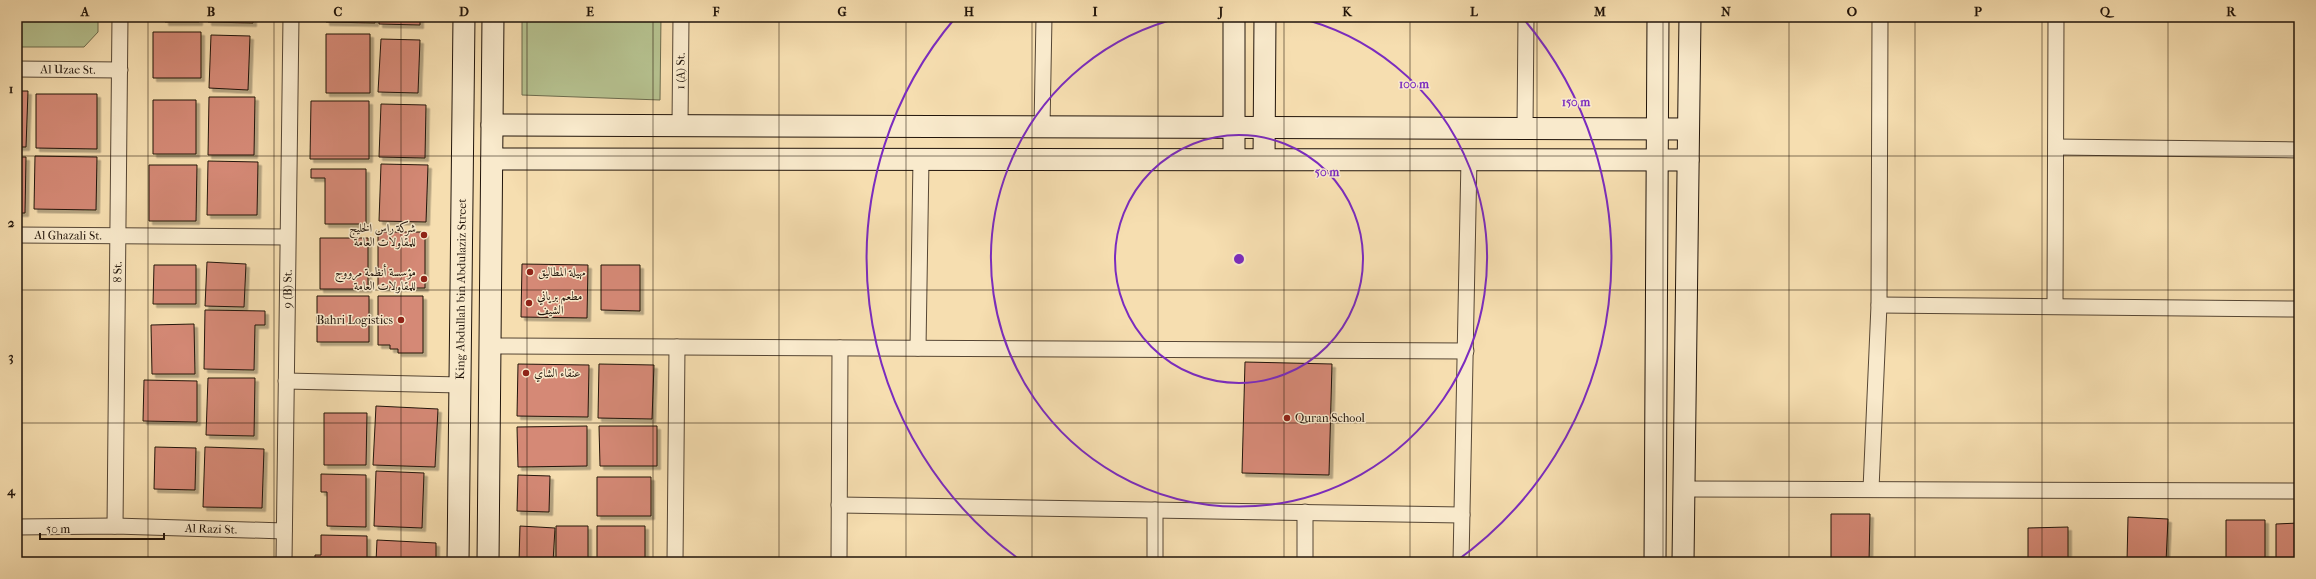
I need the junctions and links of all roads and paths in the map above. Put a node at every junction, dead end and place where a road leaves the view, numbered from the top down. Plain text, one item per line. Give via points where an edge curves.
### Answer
1 (120, 17) edge
2 (291, 17) edge
3 (464, 17) edge
4 (493, 17) edge
5 (681, 17) edge
6 (1044, 17) edge
7 (1234, 17) edge
8 (1266, 17) edge
9 (1526, 17) edge
10 (1658, 17) edge
11 (1690, 17) edge
12 (1880, 17) edge
13 (2056, 17) edge
14 (17, 69) edge
15 (120, 70) junction
16 (492, 125) junction
17 (680, 125) junction
18 (1042, 127) junction
19 (1234, 127) junction
20 (1264, 128) junction
21 (1524, 128) junction
22 (1657, 129) junction
23 (1688, 129) junction
24 (2056, 147) junction
25 (2299, 150) edge
26 (492, 159) junction
27 (921, 159) junction
28 (1234, 159) junction
29 (1264, 159) junction
30 (1469, 159) junction
31 (1657, 160) junction
32 (1688, 160) junction
33 (17, 235) edge
34 (118, 236) junction
35 (287, 237) junction
36 (1879, 305) junction
37 (2055, 306) junction
38 (2299, 309) edge
39 (490, 346) junction
40 (677, 347) junction
41 (840, 348) junction
42 (918, 348) junction
43 (1466, 351) junction
44 (286, 381) junction
45 (460, 385) junction
46 (1684, 489) junction
47 (1871, 489) junction
48 (2299, 491) edge
49 (839, 505) junction
50 (1155, 510) junction
51 (1305, 512) junction
52 (1462, 515) junction
53 (115, 526) junction
54 (17, 527) edge
55 (284, 531) junction
56 (284, 562) edge
57 (458, 562) edge
58 (488, 562) edge
59 (675, 562) edge
60 (839, 562) edge
61 (1155, 562) edge
62 (1305, 562) edge
63 (1461, 562) edge
64 (1655, 562) edge
65 (1683, 562) edge

1 - 15 street, 8 St.
2 - 35 street, 9 (B) St.
3 - 45 main road, King Abdullah bin Abdulaziz Street
4 - 16 main road
5 - 17 street, 1 (A) St.
6 - 18 street
7 - 19 main road
8 - 20 main road
9 - 21 street
10 - 22 main road
11 - 23 main road
12 - 36 street
13 - 24 street
14 - 15 street, Al Uzae St.
15 - 34 street, 8 St.
16 - 17 main road
16 - 26 main road
17 - 18 main road
18 - 19 main road
19 - 20 main road
19 - 28 main road
20 - 21 main road
20 - 29 main road
21 - 22 main road
22 - 23 main road
22 - 31 main road
23 - 32 main road
24 - 25 street
24 - 37 street
26 - 27 main road
26 - 39 main road
27 - 28 main road
27 - 42 street
28 - 29 main road
29 - 30 main road
30 - 31 main road
30 - 43 street
31 - 32 main road
31 - 64 main road
32 - 46 main road
33 - 34 street, Al Ghazali St.
34 - 35 street, Al Ghazali St.
34 - 53 street, 8 St.
35 - 44 street, 9 (B) St.
36 - 37 street
36 - 47 street
37 - 38 street
39 - 40 street
39 - 58 main road
40 - 41 street
40 - 59 street
41 - 42 street
41 - 49 street
42 - 43 street
43 - 52 street
44 - 45 street
44 - 55 street, 9 (B) St.
45 - 57 main road, King Abdullah bin Abdulaziz Street
46 - 47 street
46 - 65 main road
47 - 48 street
49 - 50 street
49 - 60 street
50 - 51 street
50 - 61 street
51 - 52 street
51 - 62 street
52 - 63 street
53 - 54 street, Al Razi St.
53 - 55 street, Al Razi St.
55 - 56 street, 9 (B) St.

